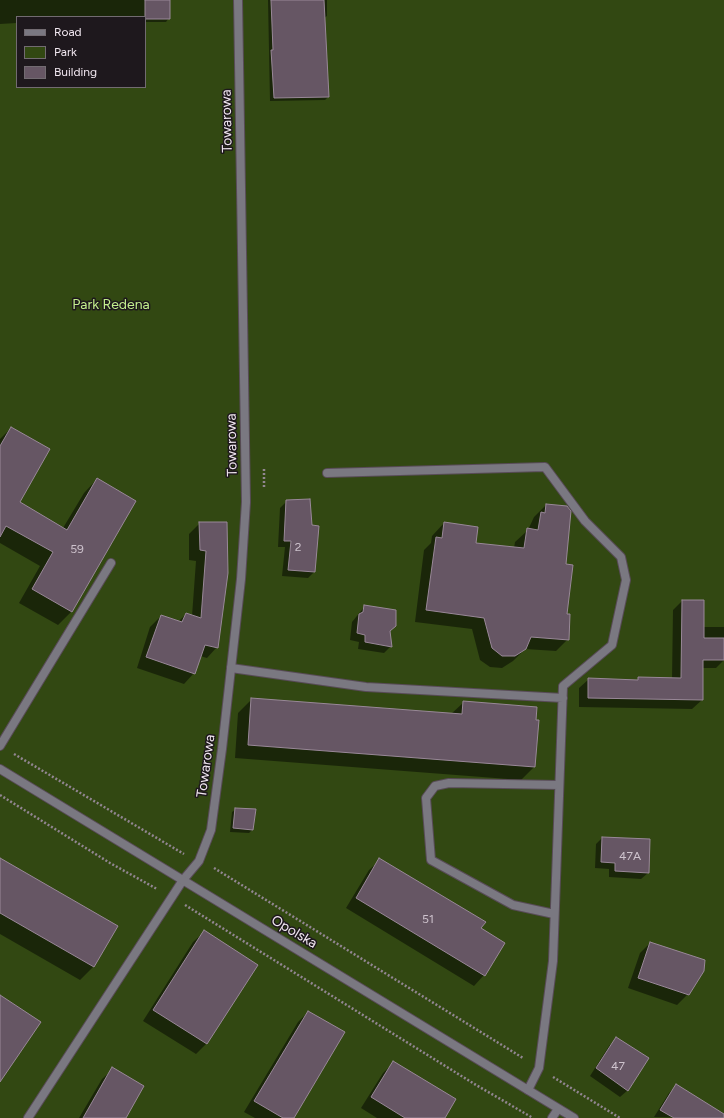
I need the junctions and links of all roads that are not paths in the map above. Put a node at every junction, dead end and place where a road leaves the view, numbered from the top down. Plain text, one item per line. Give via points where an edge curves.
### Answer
1 (238, 0) edge
2 (327, 473) dead end
3 (111, 563) dead end
4 (231, 668) junction
5 (562, 698) junction
6 (0, 746) edge
7 (0, 769) edge
8 (559, 785) junction
9 (183, 880) junction
10 (554, 914) junction
11 (528, 1090) junction
12 (558, 1109) junction
13 (28, 1118) edge
14 (552, 1118) edge
15 (574, 1118) edge

1 - 4 street, Towarowa via 246,502
2 - 5 street via 545,467 585,521 621,557 626,580 612,645 563,686
3 - 6 street
4 - 5 street via 366,687
4 - 9 street, Towarowa via 211,830 201,856
5 - 8 street
7 - 9 street, Opolska
8 - 10 street
8 - 10 street via 449,783 435,786 426,798 431,860 513,905
9 - 11 street, Opolska
9 - 13 street, Towarowa
10 - 11 street via 552,961 539,1068
11 - 12 street, Opolska
12 - 14 street
12 - 15 street, Opolska

